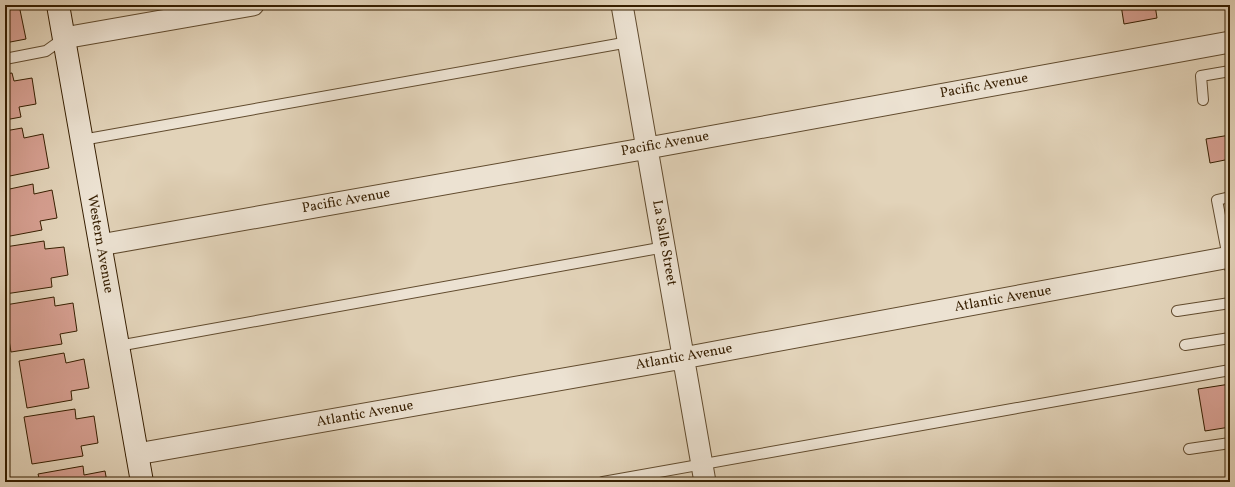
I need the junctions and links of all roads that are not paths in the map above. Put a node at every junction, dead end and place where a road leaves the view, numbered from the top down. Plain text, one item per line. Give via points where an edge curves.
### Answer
1 (58, 5) edge
2 (253, 5) edge
3 (622, 5) edge
4 (64, 38) junction
5 (629, 42) junction
6 (1230, 42) edge
7 (5, 59) edge
8 (1230, 71) edge
9 (1203, 100) dead end
10 (82, 140) junction
11 (648, 148) junction
12 (1230, 198) edge
13 (100, 245) junction
14 (664, 247) junction
15 (1229, 261) edge
16 (1230, 303) edge
17 (1177, 311) dead end
18 (1230, 338) edge
19 (1185, 345) dead end
20 (118, 346) junction
21 (683, 358) junction
22 (1230, 370) edge
23 (1230, 443) edge
24 (1189, 449) dead end
25 (137, 454) junction
26 (704, 474) edge
27 (142, 482) edge
28 (603, 482) edge

1 - 4 street, Western Avenue
2 - 4 street
3 - 5 street, La Salle Street
4 - 7 lane via 46,51
4 - 10 street, Western Avenue
5 - 10 lane
5 - 11 street, La Salle Street
6 - 11 street, Pacific Avenue
8 - 9 lane via 1201,76
10 - 13 street, Western Avenue
11 - 13 street, Pacific Avenue
11 - 14 street, La Salle Street
12 - 15 lane via 1217,200
13 - 20 street, Western Avenue
14 - 20 lane
14 - 21 street, La Salle Street
15 - 21 street, Atlantic Avenue
16 - 17 lane
18 - 19 lane
20 - 25 street, Western Avenue
21 - 25 street, Atlantic Avenue
21 - 26 street, La Salle Street
22 - 26 lane
23 - 24 lane
25 - 27 street, Western Avenue
26 - 28 lane

